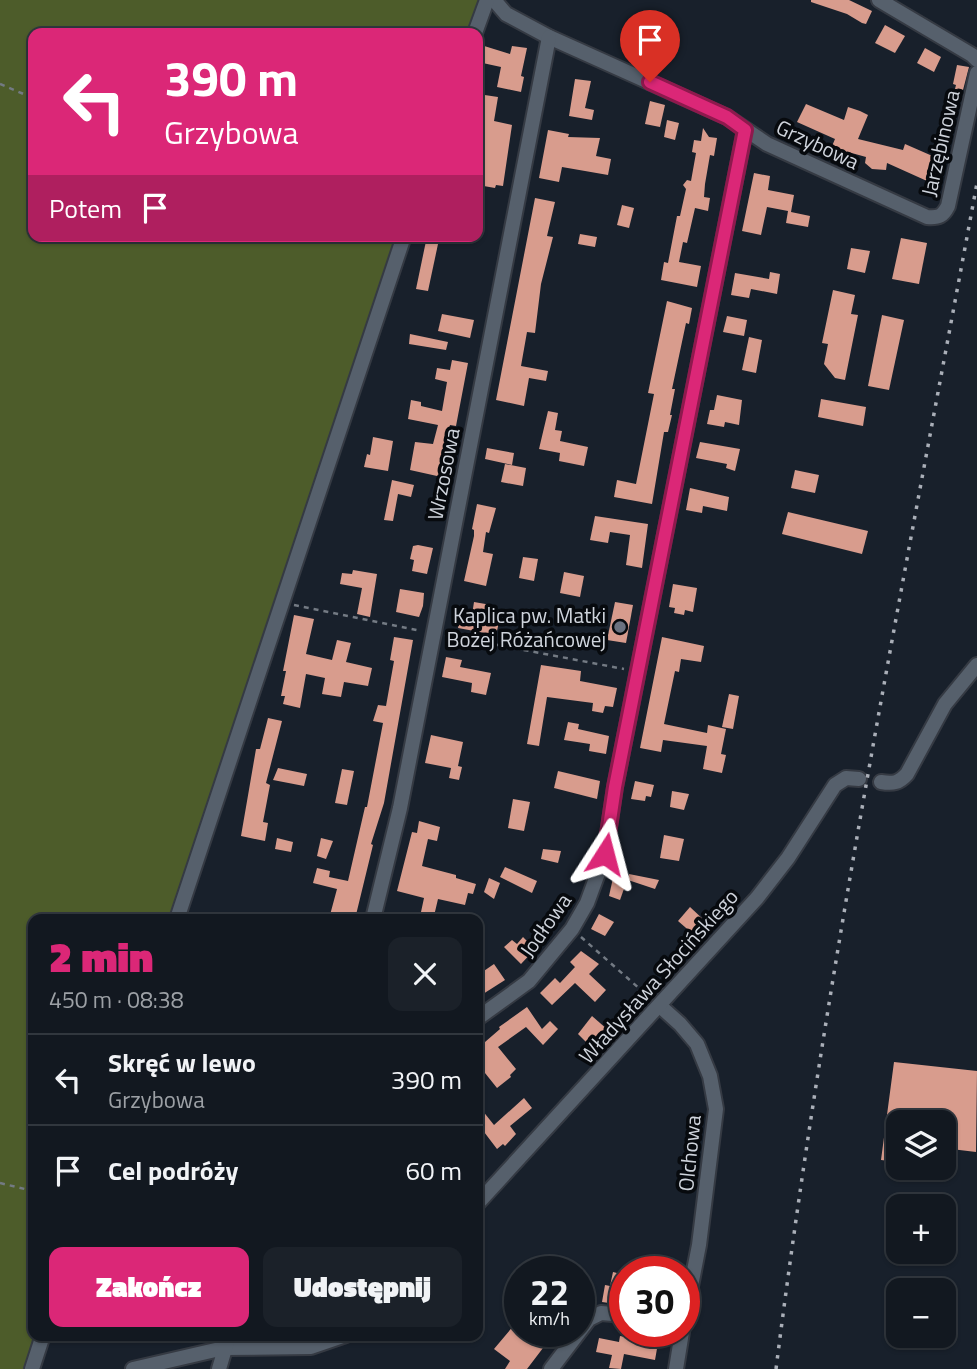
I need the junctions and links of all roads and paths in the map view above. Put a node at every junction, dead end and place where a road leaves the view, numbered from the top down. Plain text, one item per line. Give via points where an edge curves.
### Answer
1 (879, 0) edge
2 (493, 2) edge
3 (478, 28) edge
4 (549, 37) junction
5 (977, 60) edge
6 (977, 73) edge
7 (0, 84) edge
8 (28, 96) edge
9 (745, 130) junction
10 (937, 218) joint
11 (402, 242) edge
12 (282, 603) junction
13 (433, 633) junction
14 (977, 665) edge
15 (638, 672) junction
16 (859, 779) dead end
17 (881, 782) dead end
18 (179, 914) edge
19 (374, 914) edge
20 (572, 929) junction
21 (660, 1006) junction
22 (483, 1014) edge
23 (0, 1183) edge
24 (28, 1190) edge
25 (483, 1198) edge
26 (697, 1256) edge
27 (609, 1314) edge
28 (41, 1341) edge
29 (227, 1341) edge
30 (333, 1341) edge
31 (680, 1347) edge
32 (32, 1369) edge
33 (133, 1369) edge
34 (219, 1369) edge
35 (551, 1369) edge
36 (676, 1369) edge

1 - 5 street
2 - 3 street
2 - 4 street, Grzybowa
4 - 9 street, Grzybowa via 727,117
4 - 13 street, Wrzosowa
6 - 10 street, Jarzębinowa via 948,206
7 - 8 path
9 - 10 street, Grzybowa via 767,144
9 - 15 street, Jodłowa
11 - 12 street
12 - 13 path
12 - 18 street
13 - 15 path
13 - 19 street, Wrzosowa via 400,808
14 - 17 street via 945,704 907,774 892,784
15 - 20 street, Jodłowa via 605,854
16 - 21 street, Władysława Słocińskiego via 846,778 835,785 772,880
20 - 21 path
20 - 22 street, Jodłowa via 529,981
21 - 25 street, Władysława Słocińskiego
21 - 26 street, Olchowa via 697,1044 716,1109
23 - 24 path
27 - 35 street via 589,1319
28 - 32 street
29 - 30 street via 311,1347
29 - 33 street
29 - 34 street
31 - 36 street

